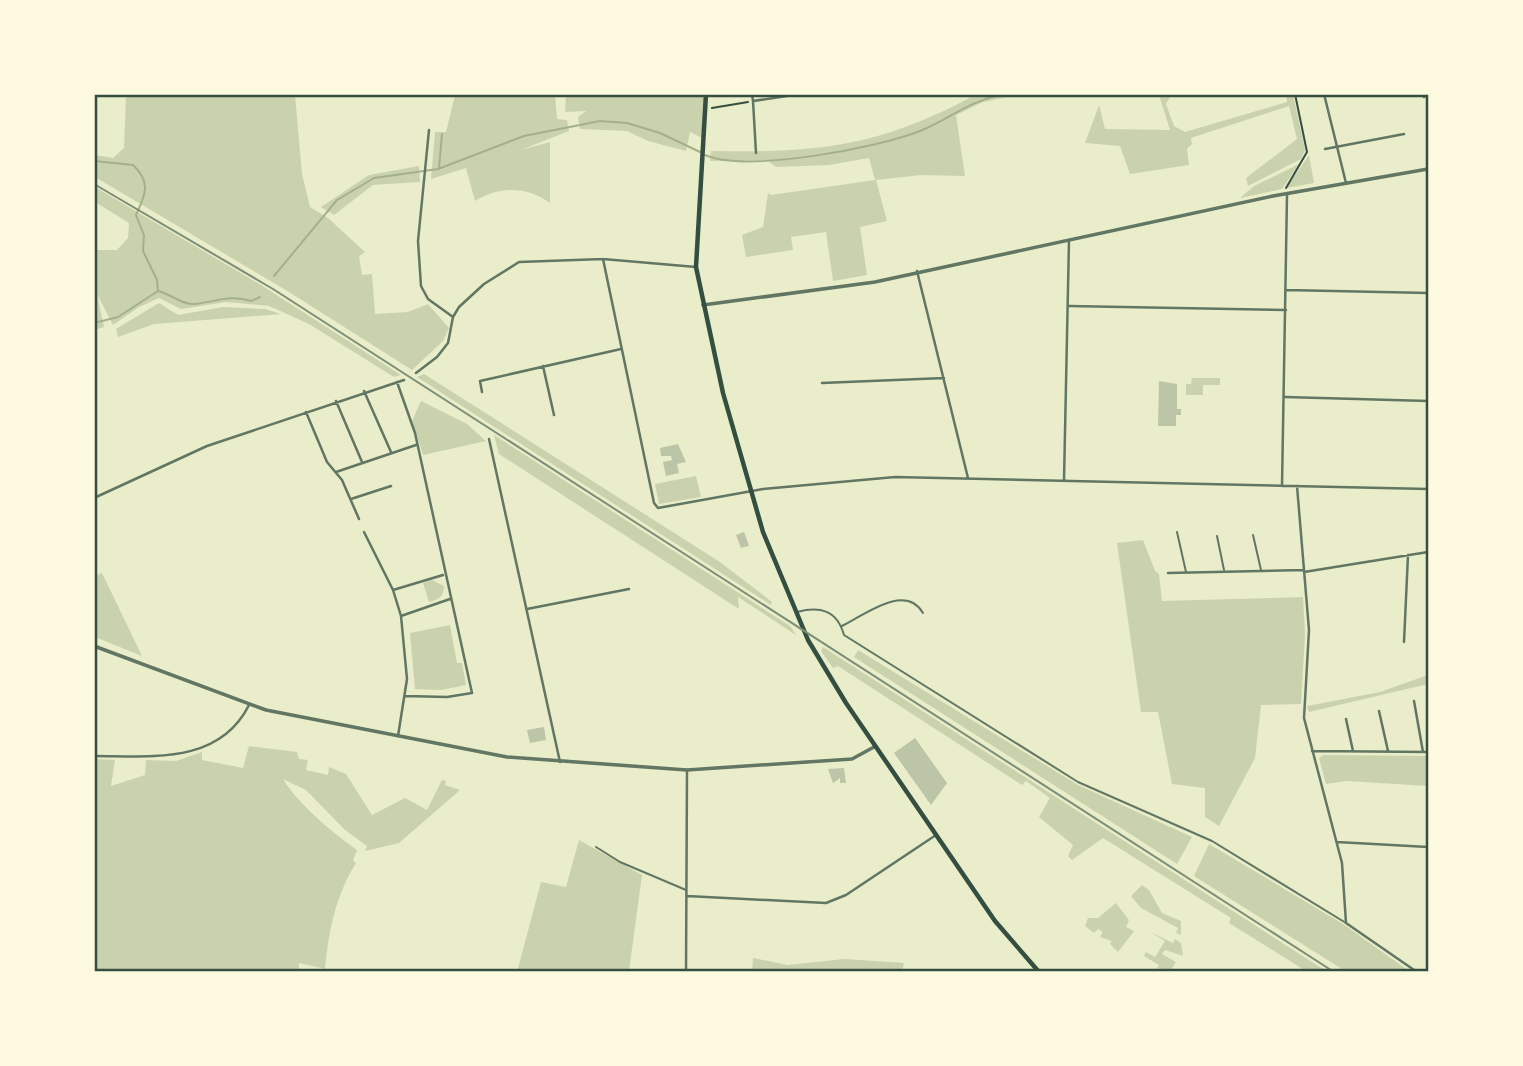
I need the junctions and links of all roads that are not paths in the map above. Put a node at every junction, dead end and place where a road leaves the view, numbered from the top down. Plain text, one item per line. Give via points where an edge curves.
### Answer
1 (706, 94) edge
2 (752, 94) edge
3 (800, 94) edge
4 (1324, 94) edge
5 (752, 101) junction
6 (429, 130) dead end
7 (1404, 134) dead end
8 (1339, 147) junction
9 (1325, 149) dead end
10 (755, 153) dead end
11 (1429, 169) edge
12 (1346, 183) junction
13 (1287, 194) junction
14 (1069, 240) junction
15 (603, 259) junction
16 (696, 267) junction
17 (917, 271) junction
18 (1286, 289) junction
19 (1429, 293) edge
20 (703, 305) junction
21 (1068, 306) junction
22 (1286, 310) junction
23 (453, 317) junction
24 (621, 349) junction
25 (543, 366) junction
26 (416, 373) dead end
27 (944, 378) junction
28 (404, 380) dead end
29 (397, 382) junction
30 (822, 383) dead end
31 (365, 391) junction
32 (482, 392) dead end
33 (1284, 397) junction
34 (336, 401) junction
35 (1429, 401) edge
36 (306, 412) junction
37 (554, 415) dead end
38 (489, 439) dead end
39 (416, 445) junction
40 (391, 452) junction
41 (362, 462) junction
42 (335, 472) junction
43 (968, 478) junction
44 (1064, 481) junction
45 (391, 486) dead end
46 (1282, 486) junction
47 (1297, 486) junction
48 (1429, 489) edge
49 (750, 492) junction
50 (94, 498) edge
51 (351, 499) junction
52 (359, 519) dead end
53 (364, 532) dead end
54 (1177, 533) dead end
55 (1253, 535) dead end
56 (1217, 536) dead end
57 (1429, 552) edge
58 (1408, 555) junction
59 (1224, 570) junction
60 (1261, 570) junction
61 (1304, 571) junction
62 (1186, 572) junction
63 (1168, 573) dead end
64 (444, 575) junction
65 (629, 589) dead end
66 (393, 590) junction
67 (450, 599) junction
68 (527, 609) junction
69 (796, 612) junction
70 (923, 613) dead end
71 (401, 615) junction
72 (841, 626) junction
73 (1404, 642) dead end
74 (94, 646) edge
75 (405, 696) junction
76 (1414, 701) dead end
77 (249, 705) junction
78 (1380, 711) dead end
79 (1346, 719) dead end
80 (398, 736) junction
81 (874, 747) junction
82 (1312, 751) junction
83 (1353, 751) junction
84 (1388, 751) junction
85 (1423, 752) junction
86 (1429, 752) edge
87 (94, 756) edge
88 (560, 762) junction
89 (687, 770) junction
90 (936, 835) junction
91 (1337, 842) junction
92 (596, 847) dead end
93 (1429, 847) edge
94 (687, 890) junction
95 (687, 896) junction
96 (1346, 923) junction
97 (686, 971) edge
98 (1039, 971) edge
99 (1417, 971) edge

1 - 16 main road
2 - 5 street
3 - 5 street
4 - 8 street
5 - 10 street
6 - 23 street via 418,241 421,286 428,299
7 - 8 street
8 - 9 street
8 - 12 street
11 - 12 street
12 - 13 street
13 - 14 street
13 - 18 street
14 - 17 street
14 - 21 street
15 - 16 street
15 - 23 street via 519,262 484,284
15 - 24 street
16 - 20 main road
17 - 20 street via 871,283
17 - 27 street
18 - 19 street
18 - 22 street
20 - 49 main road
21 - 22 street
21 - 44 street
22 - 33 street
23 - 26 street via 448,343
24 - 25 street
24 - 49 street via 656,506
25 - 32 street via 480,381
25 - 37 street
27 - 30 street
27 - 43 street
28 - 29 street
29 - 31 street
29 - 39 street
31 - 34 street
31 - 40 street
33 - 35 street
33 - 46 street
34 - 36 street
34 - 41 street
36 - 42 street
36 - 50 street via 207,446
38 - 68 street
39 - 40 street
39 - 64 street
40 - 41 street
41 - 42 street
42 - 51 street
43 - 44 street
43 - 49 street via 869,477
44 - 46 street
45 - 51 street
46 - 47 street
47 - 48 street
47 - 61 street
49 - 69 main road
51 - 52 street
53 - 66 street
54 - 62 lane
55 - 60 lane
56 - 59 lane
57 - 58 street
58 - 61 street
58 - 73 street
59 - 60 street
59 - 62 street
60 - 61 street
61 - 82 street via 1309,648 1304,705
62 - 63 street
64 - 66 street
64 - 67 street
65 - 68 street
66 - 71 street
67 - 71 street
67 - 75 street via 472,693 447,698
68 - 88 street
69 - 72 lane via 826,610
69 - 81 main road via 813,651
70 - 72 lane via 913,604 888,603
71 - 75 street via 407,665
72 - 96 lane via 844,635 1078,782 1212,841
74 - 77 street
75 - 80 street
76 - 85 street
77 - 80 street
77 - 87 street via 228,734 200,750 169,757
78 - 84 street
79 - 83 street
80 - 88 street
81 - 89 street via 852,759
81 - 90 main road
82 - 83 street
82 - 91 street
83 - 84 street
84 - 85 street
85 - 86 street
88 - 89 street
89 - 94 street
90 - 95 street via 846,895 826,903
90 - 98 main road via 1005,936
91 - 93 street
91 - 96 street
92 - 94 lane
94 - 95 street
95 - 97 street
96 - 99 street

